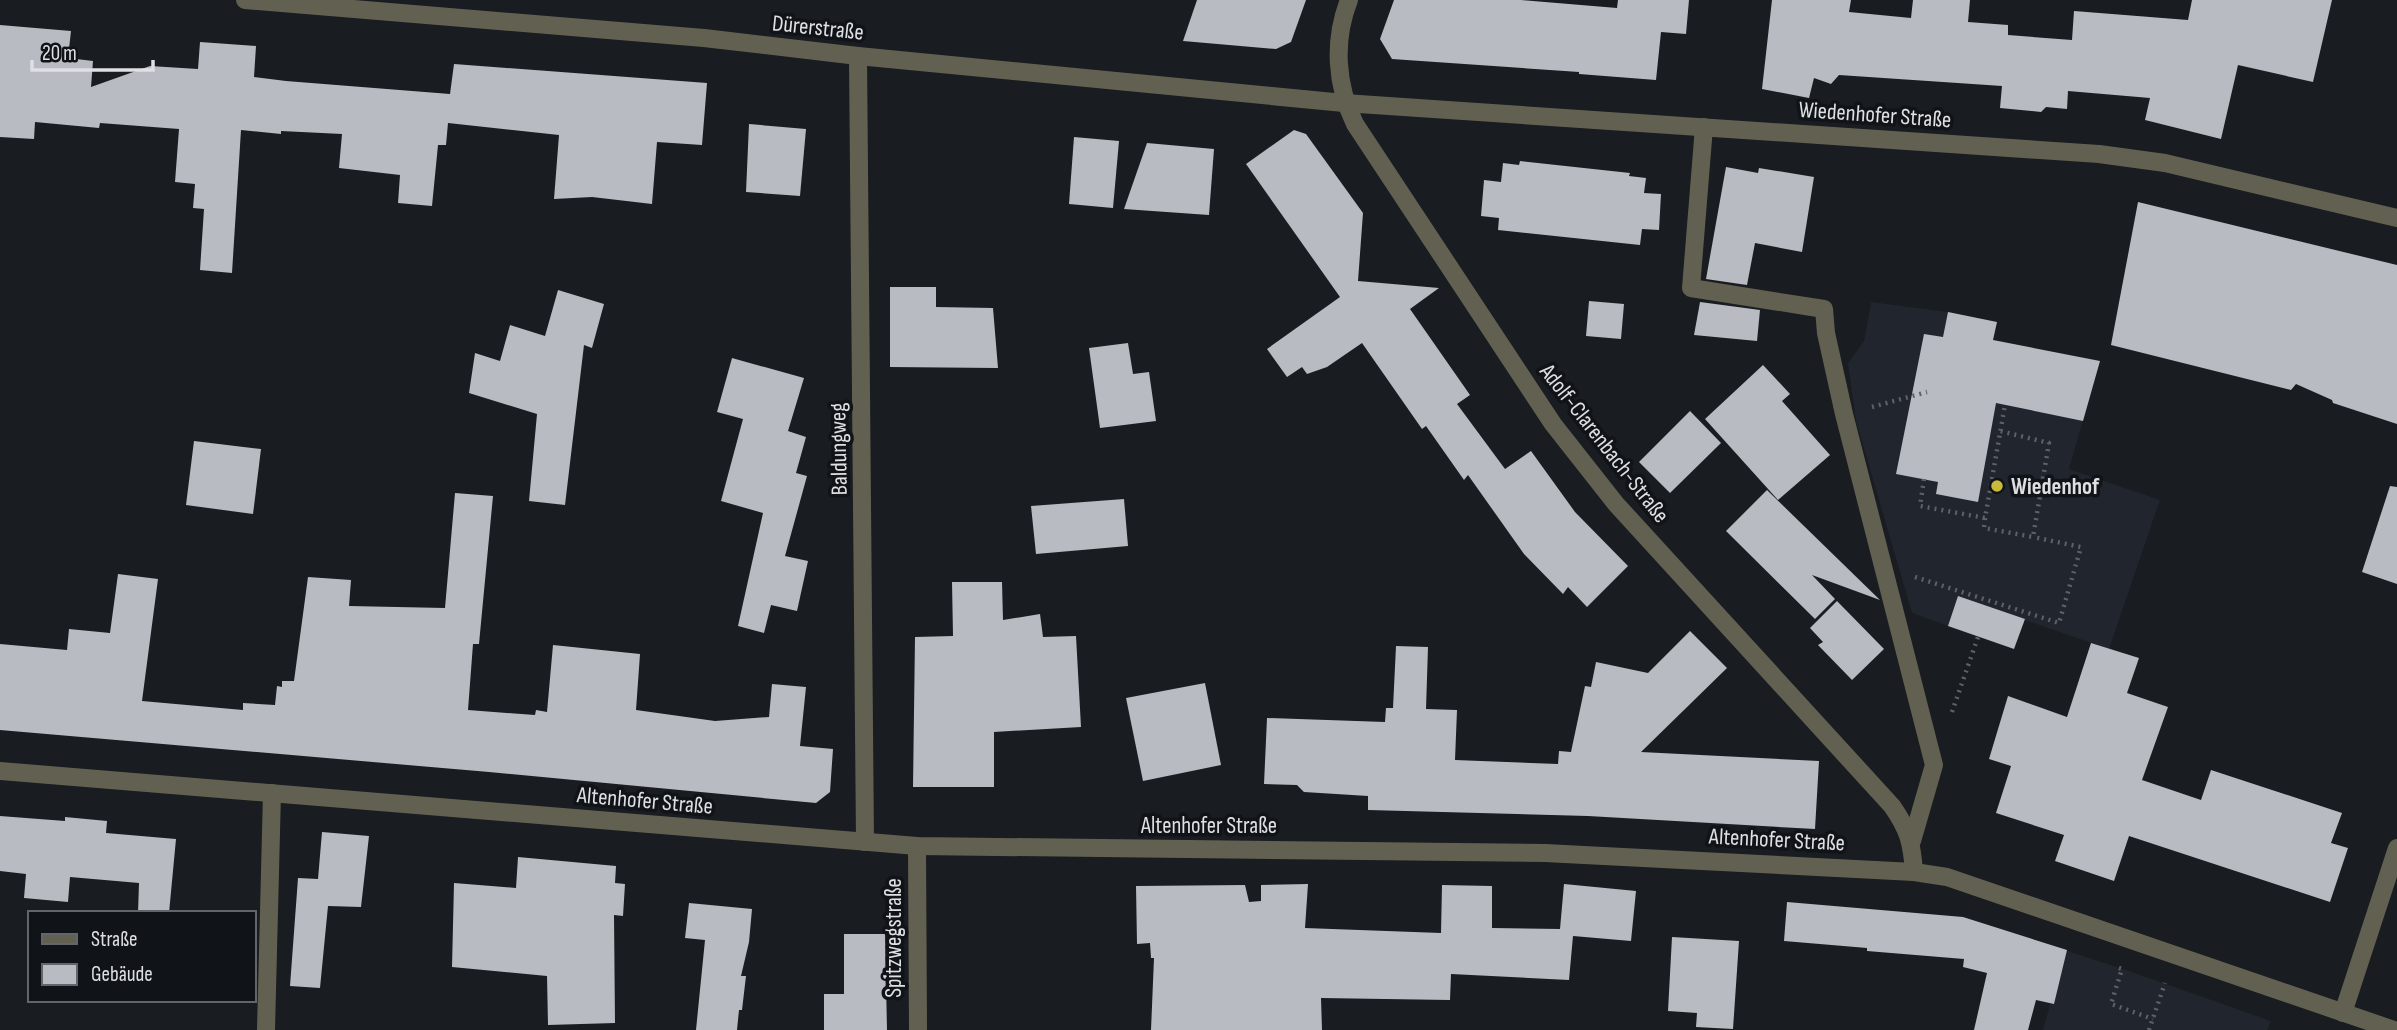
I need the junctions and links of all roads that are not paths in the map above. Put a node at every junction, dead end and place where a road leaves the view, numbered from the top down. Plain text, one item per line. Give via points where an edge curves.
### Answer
1 (245, 0) edge
2 (1349, 0) edge
3 (858, 56) junction
4 (1344, 103) junction
5 (1704, 127) junction
6 (2397, 218) edge
7 (0, 771) edge
8 (272, 793) junction
9 (1912, 841) junction
10 (865, 842) junction
11 (917, 846) junction
12 (2397, 848) edge
13 (1914, 872) junction
14 (2343, 1013) junction
15 (266, 1030) edge
16 (918, 1030) edge
17 (2394, 1030) edge

1 - 3 street, Dürerstraße via 704,38
2 - 4 street, Adolf-Clarenbach-Straße via 1338,60
3 - 4 street, Dürerstraße
3 - 10 street, Baldungweg
4 - 5 street, Wiedenhofer Straße
4 - 9 street, Adolf-Clarenbach-Straße via 1553,424 1616,504 1892,806
5 - 6 street, Wiedenhofer Straße via 2125,158 2176,165
5 - 9 street via 1691,288 1824,309 1844,414 1934,765
7 - 8 street, Altenhofer Straße
8 - 10 street, Altenhofer Straße
8 - 15 street
9 - 13 street, Adolf-Clarenbach-Straße
10 - 11 street, Altenhofer Straße
11 - 13 street, Altenhofer Straße via 1545,852
11 - 16 street, Spitzwegstraße
12 - 14 street
13 - 14 street, Altenhofer Straße via 1947,877
14 - 17 street, Altenhofer Straße

